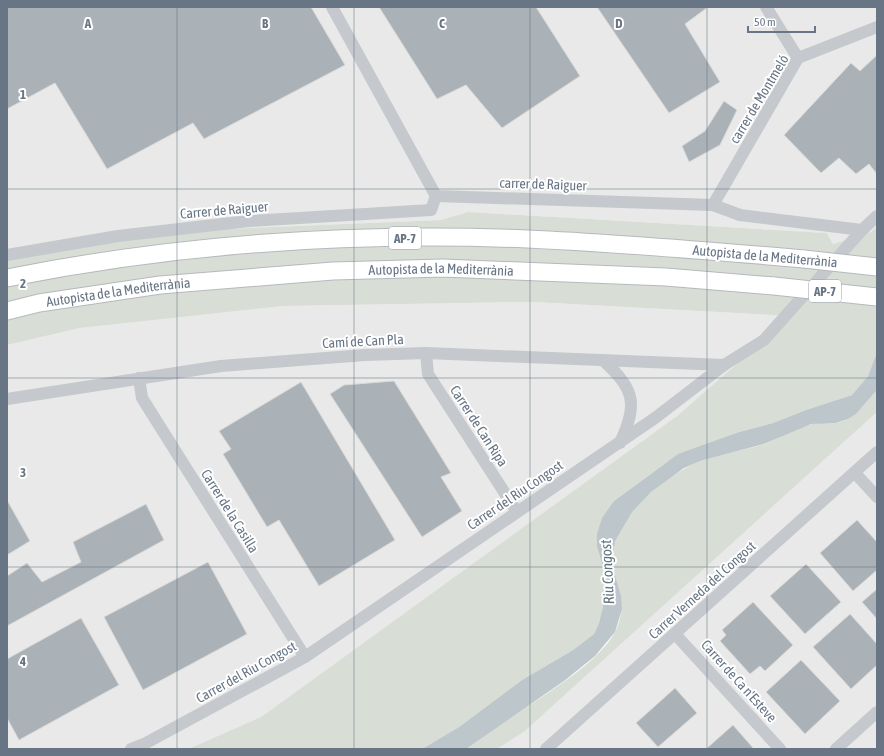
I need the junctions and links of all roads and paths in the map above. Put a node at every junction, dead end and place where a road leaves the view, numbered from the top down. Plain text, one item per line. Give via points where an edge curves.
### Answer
1 (332, 7) edge
2 (766, 7) edge
3 (877, 27) edge
4 (798, 58) junction
5 (436, 196) junction
6 (713, 205) junction
7 (877, 216) edge
8 (862, 230) junction
9 (7, 255) edge
10 (877, 267) edge
11 (7, 278) edge
12 (877, 297) edge
13 (7, 311) edge
14 (426, 353) junction
15 (603, 360) junction
16 (724, 365) junction
17 (139, 378) junction
18 (7, 399) edge
19 (620, 443) junction
20 (877, 452) edge
21 (855, 473) junction
22 (877, 497) edge
23 (517, 512) junction
24 (675, 634) junction
25 (305, 657) junction
26 (877, 712) edge
27 (131, 749) edge
28 (546, 749) edge
29 (780, 749) edge
30 (836, 749) edge

1 - 5 street
2 - 4 street
3 - 4 street, carrer de Montmeló
4 - 6 street, carrer de Montmeló
5 - 6 street, carrer de Raiguer
5 - 9 street, Carrer de Raiguer via 431,210 234,223 118,236
6 - 8 street, carrer de Raiguer via 740,215
7 - 8 street, Carrer del Riu Congost
8 - 16 street, Carrer del Riu Congost via 764,340
10 - 11 highway, Autopista de la Mediterrània / AP-7, bridge via 623,244 526,239 375,238 157,254
12 - 13 highway, Autopista de la Mediterrània / AP-7, bridge via 644,276 427,268 333,271 160,285 39,303
14 - 15 street, Camí de Can Pla
14 - 17 street, Camí de Can Pla via 221,366
14 - 23 street, Carrer de Can Ripa via 428,374
15 - 16 street, Camí de Can Pla
15 - 19 street via 623,380 630,397 631,416
16 - 19 street, Carrer del Riu Congost
17 - 18 street, Camí de Can Pla
17 - 25 street, Carrer de la Casilla via 142,398
19 - 23 street, Carrer del Riu Congost
20 - 21 street, Carrer Verneda del Congost
21 - 22 street
21 - 24 street, Carrer Verneda del Congost
23 - 25 street, Carrer del Riu Congost
24 - 28 street, Carrer Verneda del Congost
24 - 29 street, Carrer de Ca n'Esteve
25 - 27 street, Carrer del Riu Congost
26 - 30 street

